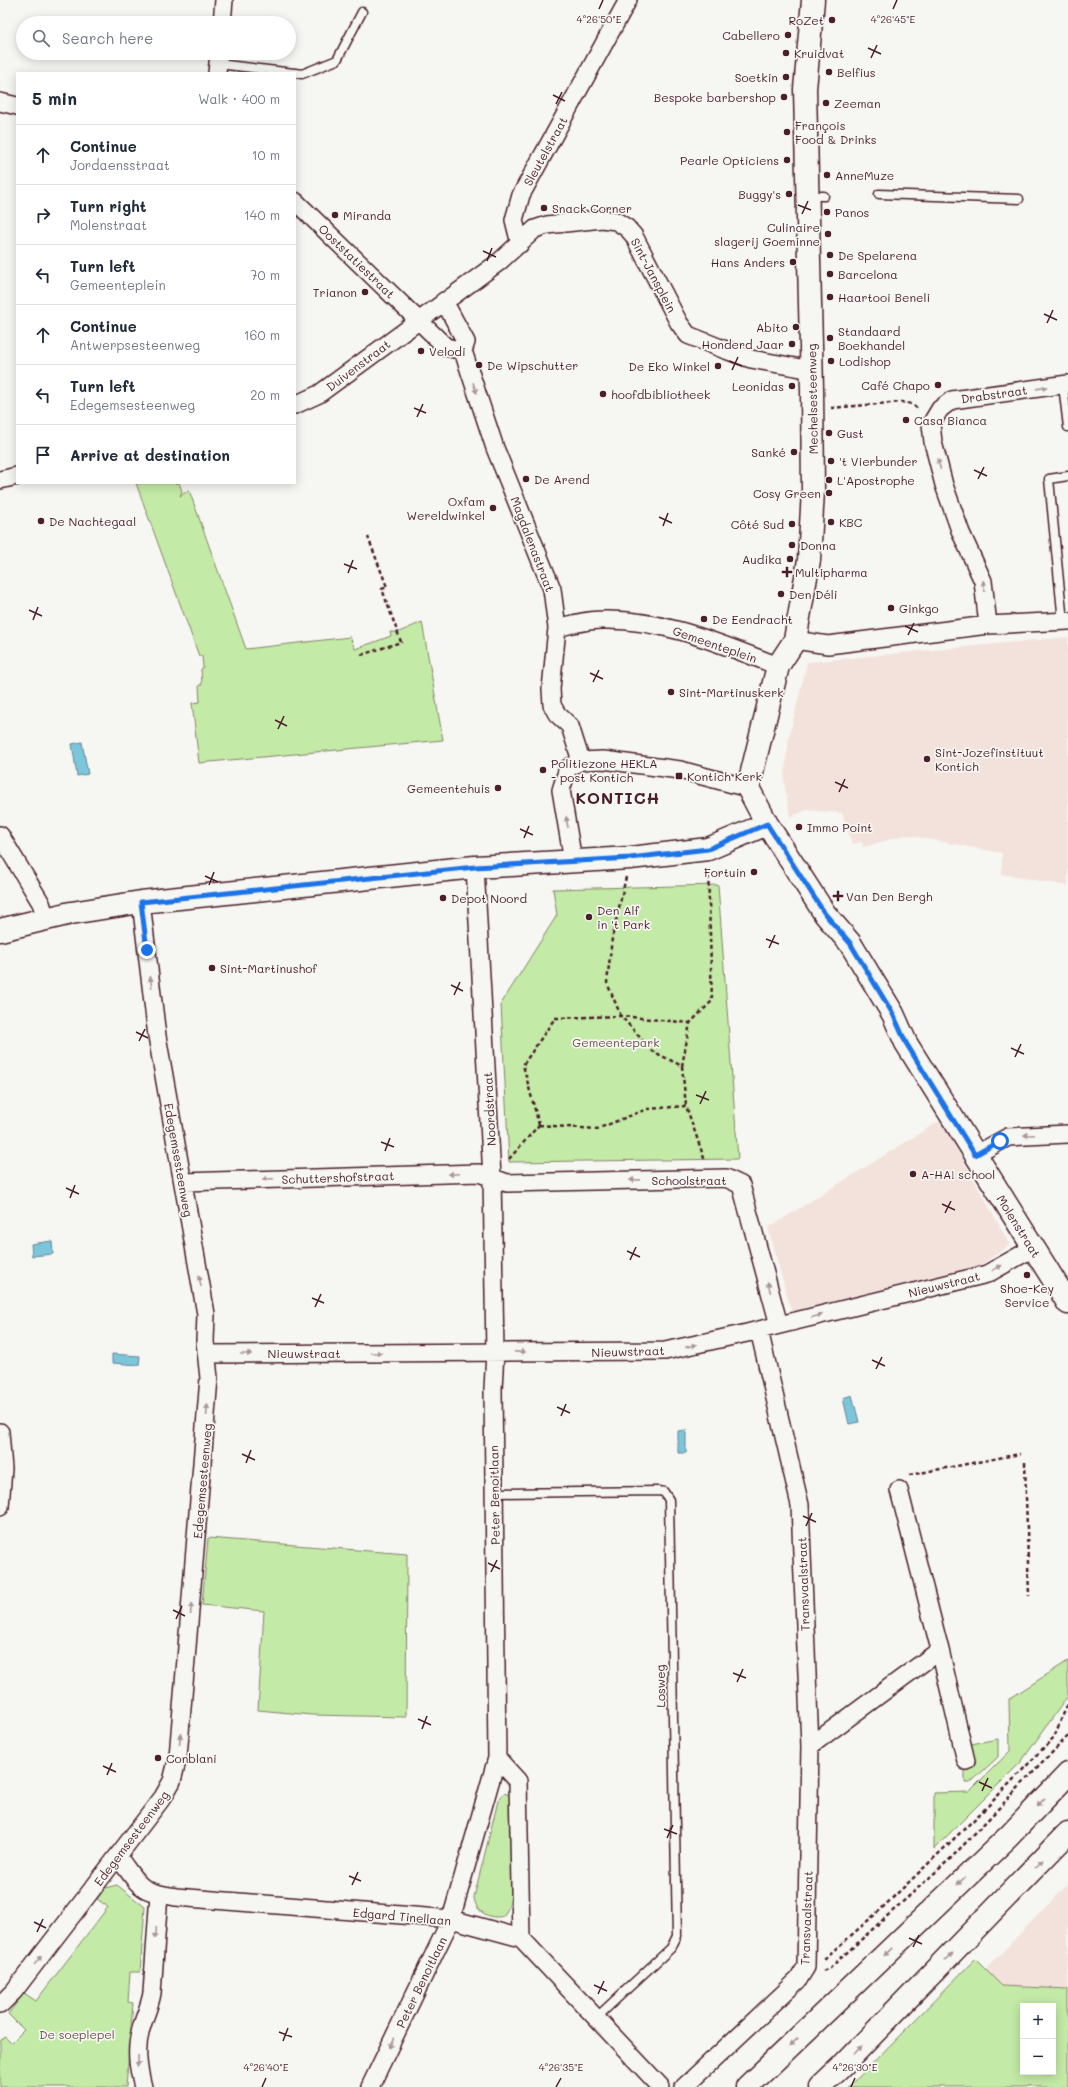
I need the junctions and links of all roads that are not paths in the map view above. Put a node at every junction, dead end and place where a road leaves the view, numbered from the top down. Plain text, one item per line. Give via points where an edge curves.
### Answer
1 (224, 0) edge
2 (628, 0) edge
3 (813, 0) edge
4 (362, 12) dead end
5 (223, 16) edge
6 (218, 61) edge
7 (288, 72) edge
8 (296, 73) edge
9 (0, 102) edge
10 (16, 106) edge
11 (879, 194) dead end
12 (1019, 199) dead end
13 (296, 202) edge
14 (520, 244) junction
15 (444, 301) junction
16 (419, 320) junction
17 (463, 351) junction
18 (812, 370) junction
19 (1066, 384) edge
20 (296, 405) edge
21 (1068, 427) edge
22 (16, 476) edge
23 (1068, 476) edge
24 (0, 480) edge
25 (1066, 622) edge
26 (988, 624) junction
27 (557, 628) junction
28 (795, 640) junction
29 (778, 666) junction
30 (581, 761) junction
31 (748, 788) junction
32 (767, 824) junction
33 (0, 835) edge
34 (573, 861) junction
35 (475, 867) junction
36 (141, 902) junction
37 (46, 918) junction
38 (0, 930) edge
39 (1068, 1134) edge
40 (975, 1155) junction
41 (492, 1177) junction
42 (183, 1182) junction
43 (1033, 1248) junction
44 (1068, 1303) edge
45 (779, 1325) junction
46 (759, 1330) junction
47 (495, 1352) junction
48 (207, 1354) junction
49 (0, 1432) edge
50 (899, 1490) road end
51 (494, 1493) junction
52 (0, 1507) edge
53 (940, 1650) junction
54 (810, 1746) junction
55 (497, 1758) junction
56 (966, 1761) dead end
57 (1068, 1774) edge
58 (1068, 1833) edge
59 (118, 1857) junction
60 (159, 1894) junction
61 (451, 1919) junction
62 (521, 1938) junction
63 (0, 2005) edge
64 (596, 2018) junction
65 (143, 2087) edge
66 (370, 2087) edge
67 (661, 2087) edge
68 (684, 2087) edge
69 (747, 2087) edge
70 (820, 2087) edge

1 - 5 street
2 - 14 street, Sleutelstraat via 520,195 514,220
3 - 18 main road, Mechelsesteenweg via 805,88 816,196
4 - 8 lane via 337,60 302,74
6 - 7 lane
9 - 10 street
11 - 12 lane
13 - 16 street, Ooststatiestraat
14 - 15 street, Sint-Jansplein
14 - 18 street, Sint-Jansplein via 535,229 547,225 602,219 616,221 634,236 679,323 688,335 751,359
15 - 16 street, Duivenstraat
15 - 17 street, Magdalenastraat via 466,342
16 - 17 street via 446,347
16 - 20 street, Duivenstraat via 319,394
17 -> 27 street, Magdalenastraat via 498,454 546,576 554,601
18 - 28 main road, Mechelsesteenweg via 813,491 809,560
19 - 21 lane
26 -> 19 street, Drabstraat via 983,581 961,533 947,492 933,442 931,424 940,410 952,400
22 - 24 street
23 - 25 lane via 1048,478
25 - 26 street
26 - 28 street via 828,645
27 - 29 street, Gemeenteplein via 601,620 622,620 679,630
27 - 30 street, Magdalenastraat via 551,689 552,705 557,714 570,726
28 - 29 main road, Mechelsesteenweg
29 - 31 main road, Mechelsesteenweg
30 - 31 street via 603,760 680,770
34 -> 30 street via 561,790 568,768
31 - 32 main road
32 - 34 main road via 708,849 630,858
32 - 40 main road, Molenstraat via 825,914 850,943 893,1014 906,1043
33 - 37 street via 40,903
34 - 35 main road
35 - 36 main road
35 - 41 street, Noordstraat
36 - 37 main road
42 -> 36 street, Edegemsesteenweg via 157,1036
37 - 38 main road
39 -> 40 street via 1004,1138
40 - 43 main road, Molenstraat
41 -> 42 street, Schuttershofstraat via 479,1173
45 -> 41 street, Schoolstraat via 741,1185 726,1178 507,1183
41 - 47 street, Noordstraat
48 -> 42 street, Edegemsesteenweg via 206,1314
43 - 44 main road, Molenstraat
45 -> 43 street, Nieuwstraat via 987,1274
45 - 46 street, Nieuwstraat
47 -> 46 street, Nieuwstraat via 665,1351
46 - 54 street, Transvaalstraat via 800,1505
48 -> 47 street, Nieuwstraat
47 - 51 street, Peter Benoitlaan
59 -> 48 street, Edegemsesteenweg via 169,1788 178,1757 209,1389
49 - 52 street via 3,1469
50 - 53 street
51 - 55 street, Peter Benoitlaan
51 - 64 lane, Losweg via 659,1491 664,1492 669,1500 677,1936 670,1948
53 - 54 street
53 - 56 street
54 - 68 street, Transvaalstraat via 802,1974
55 - 61 street, Peter Benoitlaan
55 - 62 street via 518,1781
57 -> 69 main road via 1009,1836
70 -> 58 main road
59 - 60 street, Edgard Tinellaan via 140,1886
63 -> 59 street, Edegemsesteenweg via 14,1991
60 - 61 street, Edgard Tinellaan
60 -> 65 street via 152,1994 140,2031 137,2062
61 - 62 street, Edgard Tinellaan
61 -> 66 street, Peter Benoitlaan
62 - 64 street
64 - 67 street

